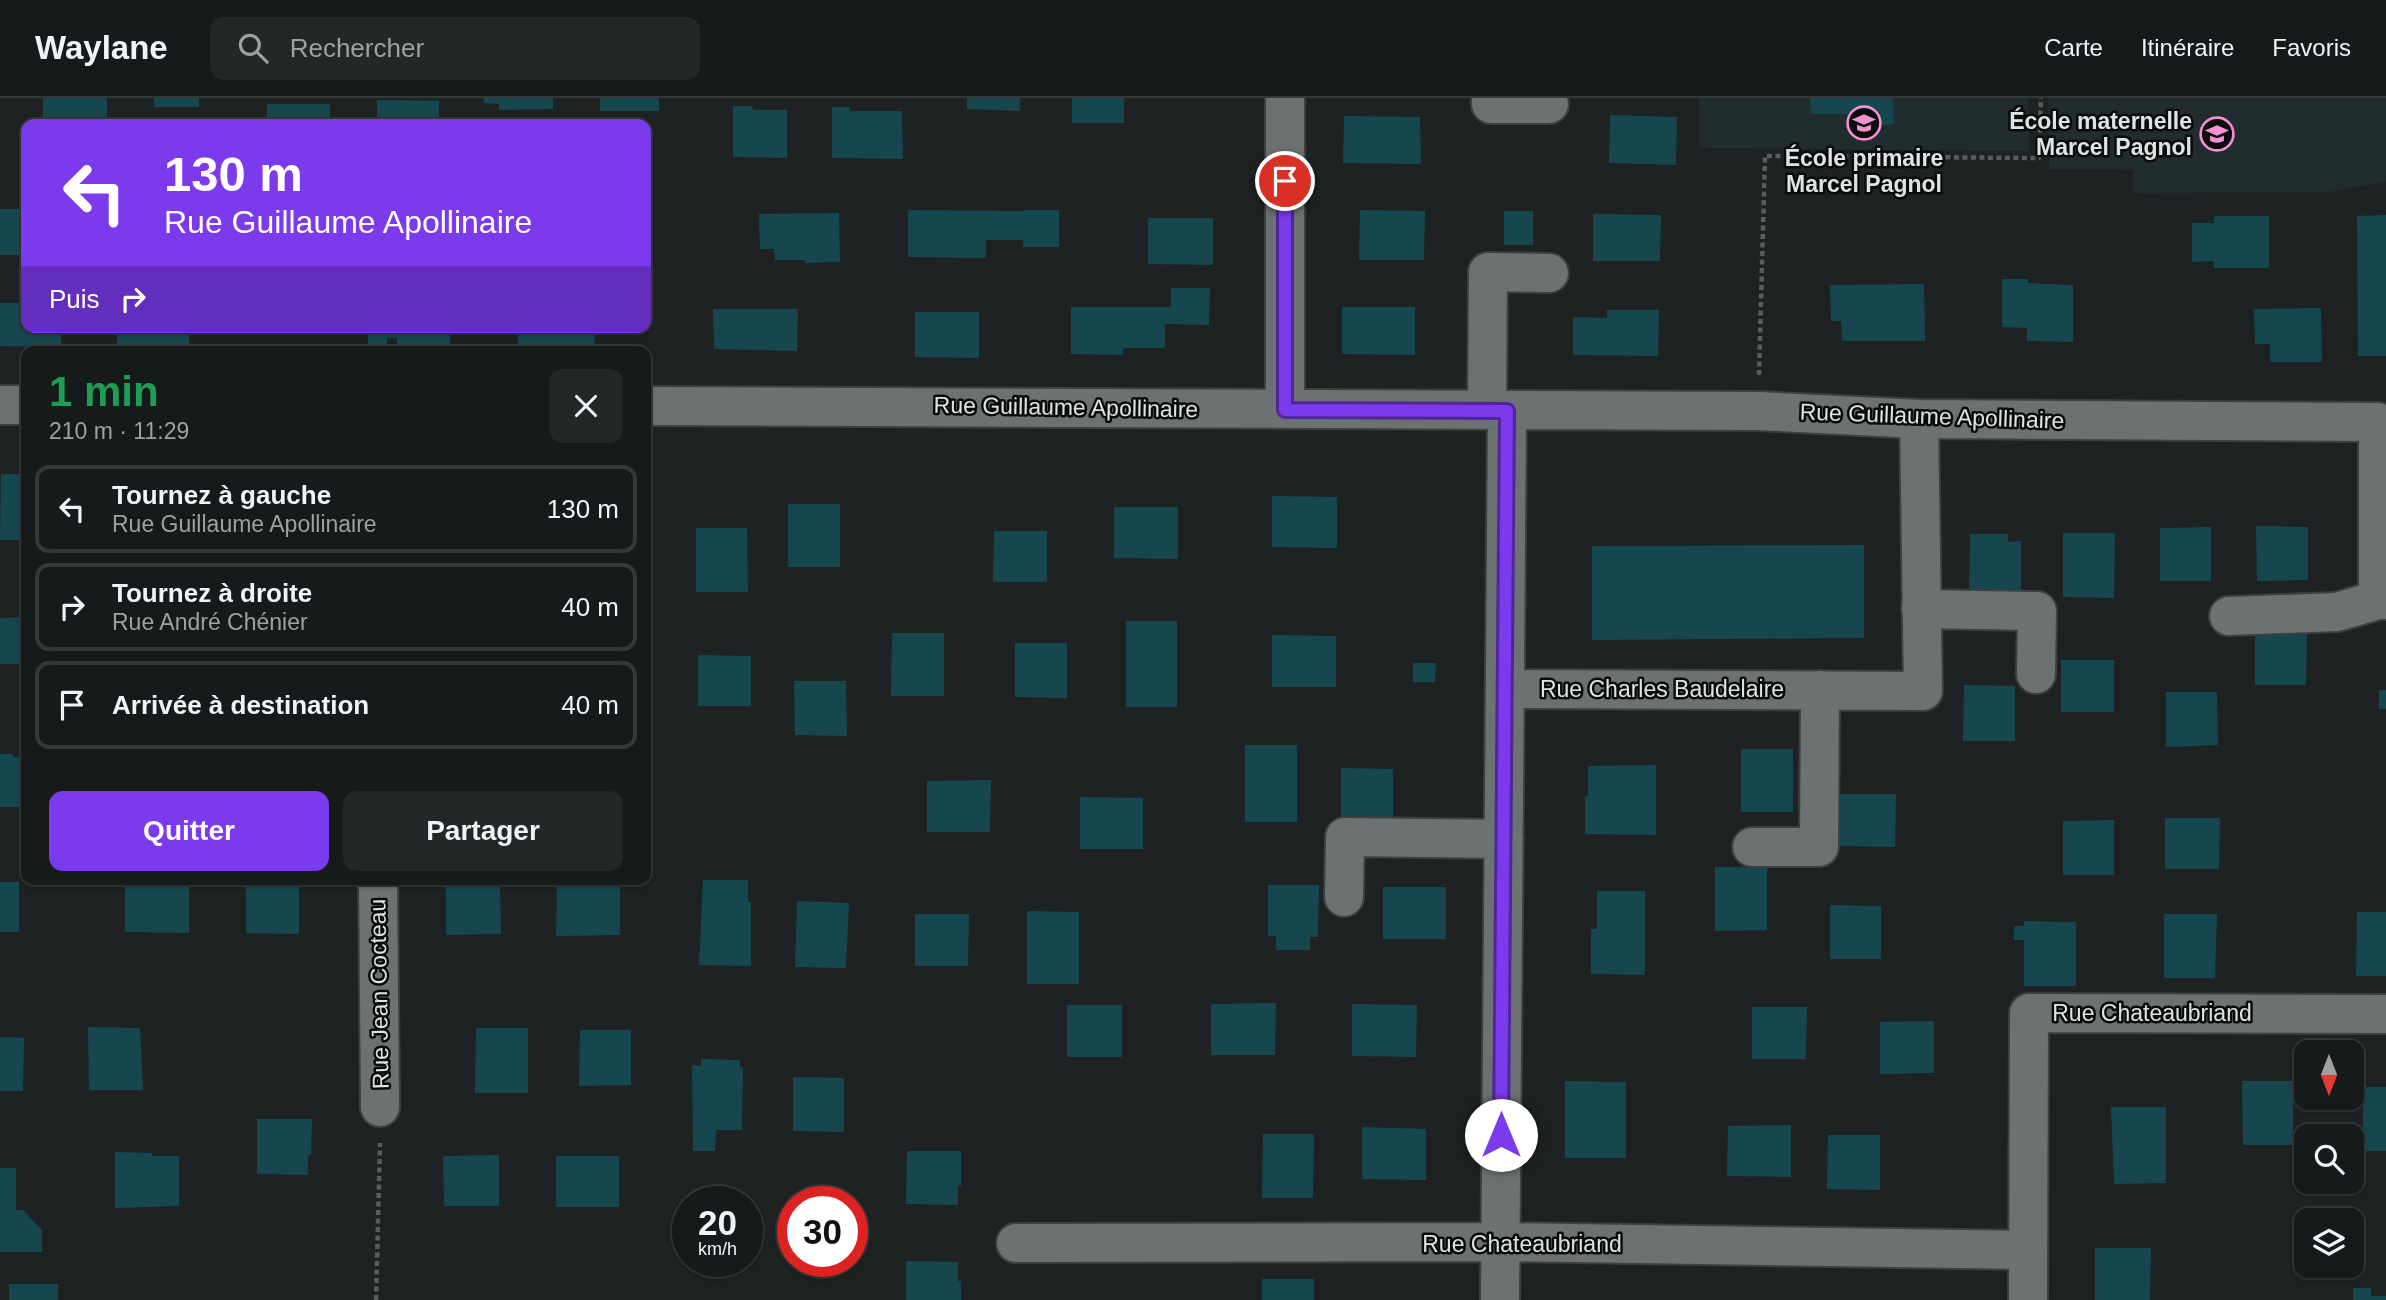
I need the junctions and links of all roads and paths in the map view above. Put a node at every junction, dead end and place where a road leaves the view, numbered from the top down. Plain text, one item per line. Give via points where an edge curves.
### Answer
1 (1285, 98) edge
2 (1491, 98) edge
3 (2041, 98) edge
4 (1549, 104) dead end
5 (1549, 273) dead end
6 (0, 405) edge
7 (21, 405) edge
8 (651, 406) edge
9 (1285, 410) junction
10 (1497, 410) junction
11 (1758, 411) junction
12 (1919, 419) junction
13 (2382, 600) edge
14 (1921, 609) junction
15 (2229, 616) dead end
16 (2036, 674) dead end
17 (1505, 688) junction
18 (1820, 690) junction
19 (1504, 839) junction
20 (1752, 847) dead end
21 (378, 885) edge
22 (1344, 897) dead end
23 (2386, 1014) edge
24 (380, 1107) joint
25 (1500, 1242) junction
26 (1016, 1243) dead end
27 (2028, 1250) junction
28 (376, 1300) edge
29 (1500, 1300) edge
30 (2028, 1300) edge

1 - 9 street
2 - 4 street via 1491,104
3 - 11 path via 2039,158 1765,156
5 - 10 street via 1488,272
6 - 7 street
8 - 9 street, Rue Guillaume Apollinaire
9 - 10 street, Rue Guillaume Apollinaire
10 - 11 street, Rue Guillaume Apollinaire
10 - 17 street
11 - 12 street, Rue Guillaume Apollinaire
12 - 13 street, Rue Guillaume Apollinaire via 2378,422
12 - 14 street, Rue Charles Baudelaire
13 - 15 street via 2337,612
14 - 16 street via 2037,611
14 - 18 street, Rue Charles Baudelaire via 1923,691
17 - 18 street, Rue Charles Baudelaire
17 - 19 street
18 - 20 street via 1819,847
19 - 22 street via 1345,837
19 - 25 street
21 - 24 street, Rue Jean Cocteau
23 - 27 street, Rue Chateaubriand via 2029,1013
24 - 28 path
25 - 26 street, Rue Chateaubriand
25 - 27 street, Rue Chateaubriand
25 - 29 street
27 - 30 street, Rue Chateaubriand

